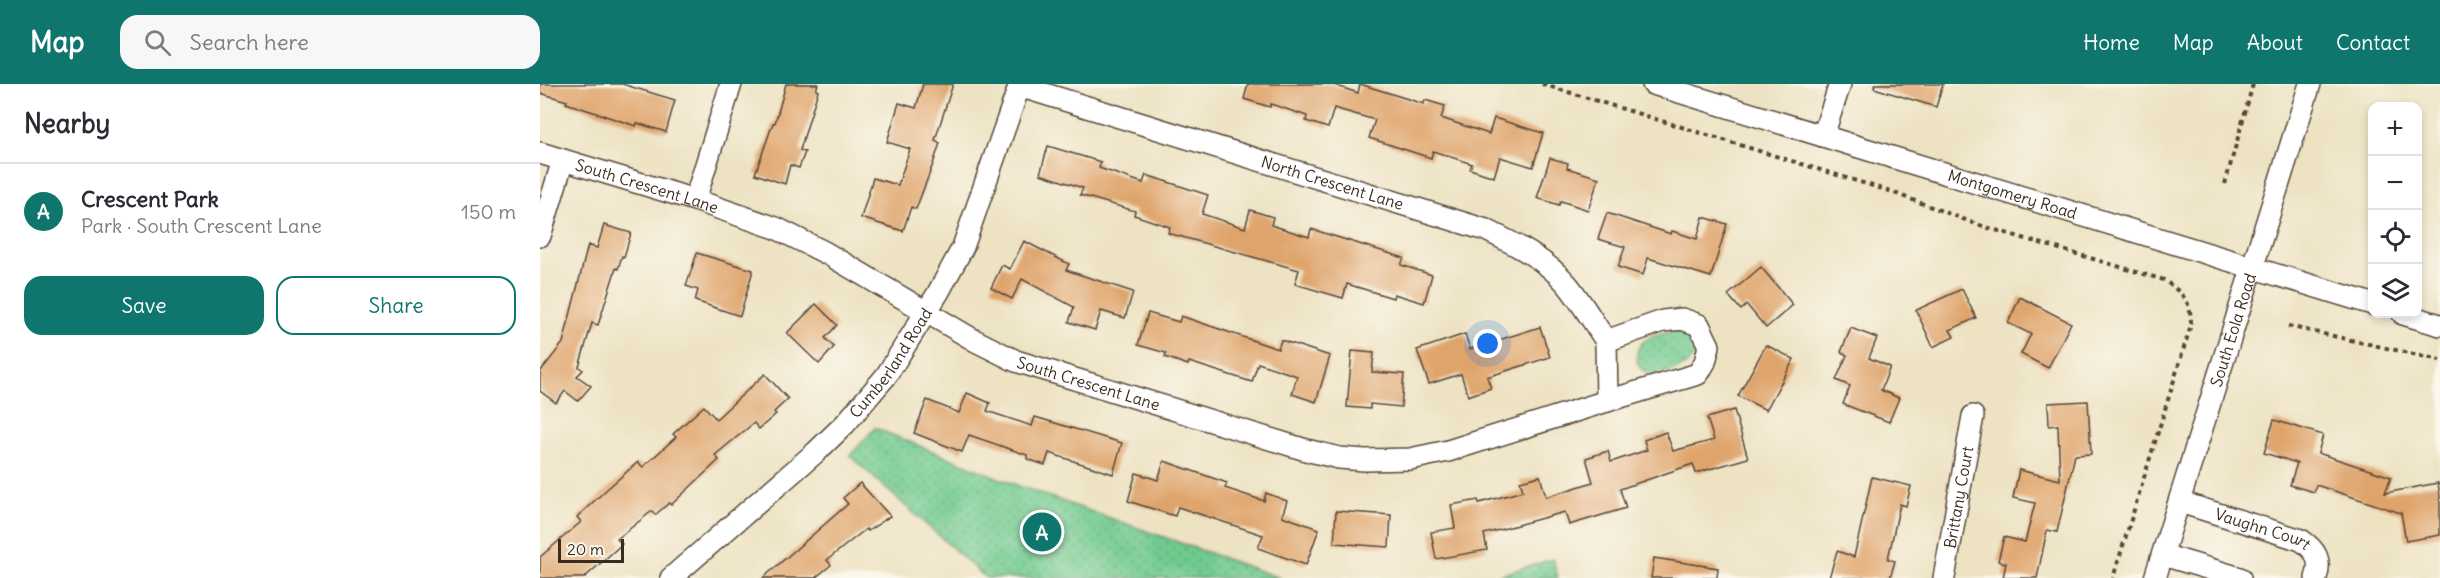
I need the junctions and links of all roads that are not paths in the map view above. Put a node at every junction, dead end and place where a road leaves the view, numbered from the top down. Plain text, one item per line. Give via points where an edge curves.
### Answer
1 (731, 84) edge
2 (1653, 84) edge
3 (1840, 84) edge
4 (2310, 84) edge
5 (1020, 85) edge
6 (1823, 136) junction
7 (540, 153) edge
8 (563, 160) junction
9 (695, 200) junction
10 (540, 237) edge
11 (2253, 267) junction
12 (2368, 302) edge
13 (926, 312) junction
14 (2416, 318) edge
15 (2440, 325) edge
16 (1606, 341) junction
17 (1606, 401) junction
18 (1973, 416) dead end
19 (2180, 502) junction
20 (2163, 555) junction
21 (671, 578) edge
22 (1944, 578) edge
23 (2155, 578) edge
24 (2240, 578) edge
25 (2316, 578) edge

1 - 9 street
2 - 6 street, Montgomery Road
3 - 6 street
4 - 11 street, South Eola Road
5 - 13 street, Cumberland Road via 963,247
5 - 16 street, North Crescent Lane via 1486,230 1514,243 1557,274
6 - 11 street, Montgomery Road
7 - 8 street, South Crescent Lane
8 - 9 street, South Crescent Lane
8 - 10 street
9 - 13 street, South Crescent Lane via 776,228
11 - 12 street, Montgomery Road
11 - 19 street, South Eola Road
13 - 17 street, South Crescent Lane via 1016,360 1339,458 1410,459 1448,451
13 - 21 street, Cumberland Road via 886,376 845,424
14 - 15 street
16 - 17 street
16 - 17 street, South Crescent Lane via 1662,321 1682,319 1700,325 1709,346 1698,375
18 - 22 street, Brittany Court
19 - 20 street, South Eola Road
19 - 25 street, Vaughn Court via 2301,540 2319,558
20 - 23 street, South Eola Road
20 - 24 street

